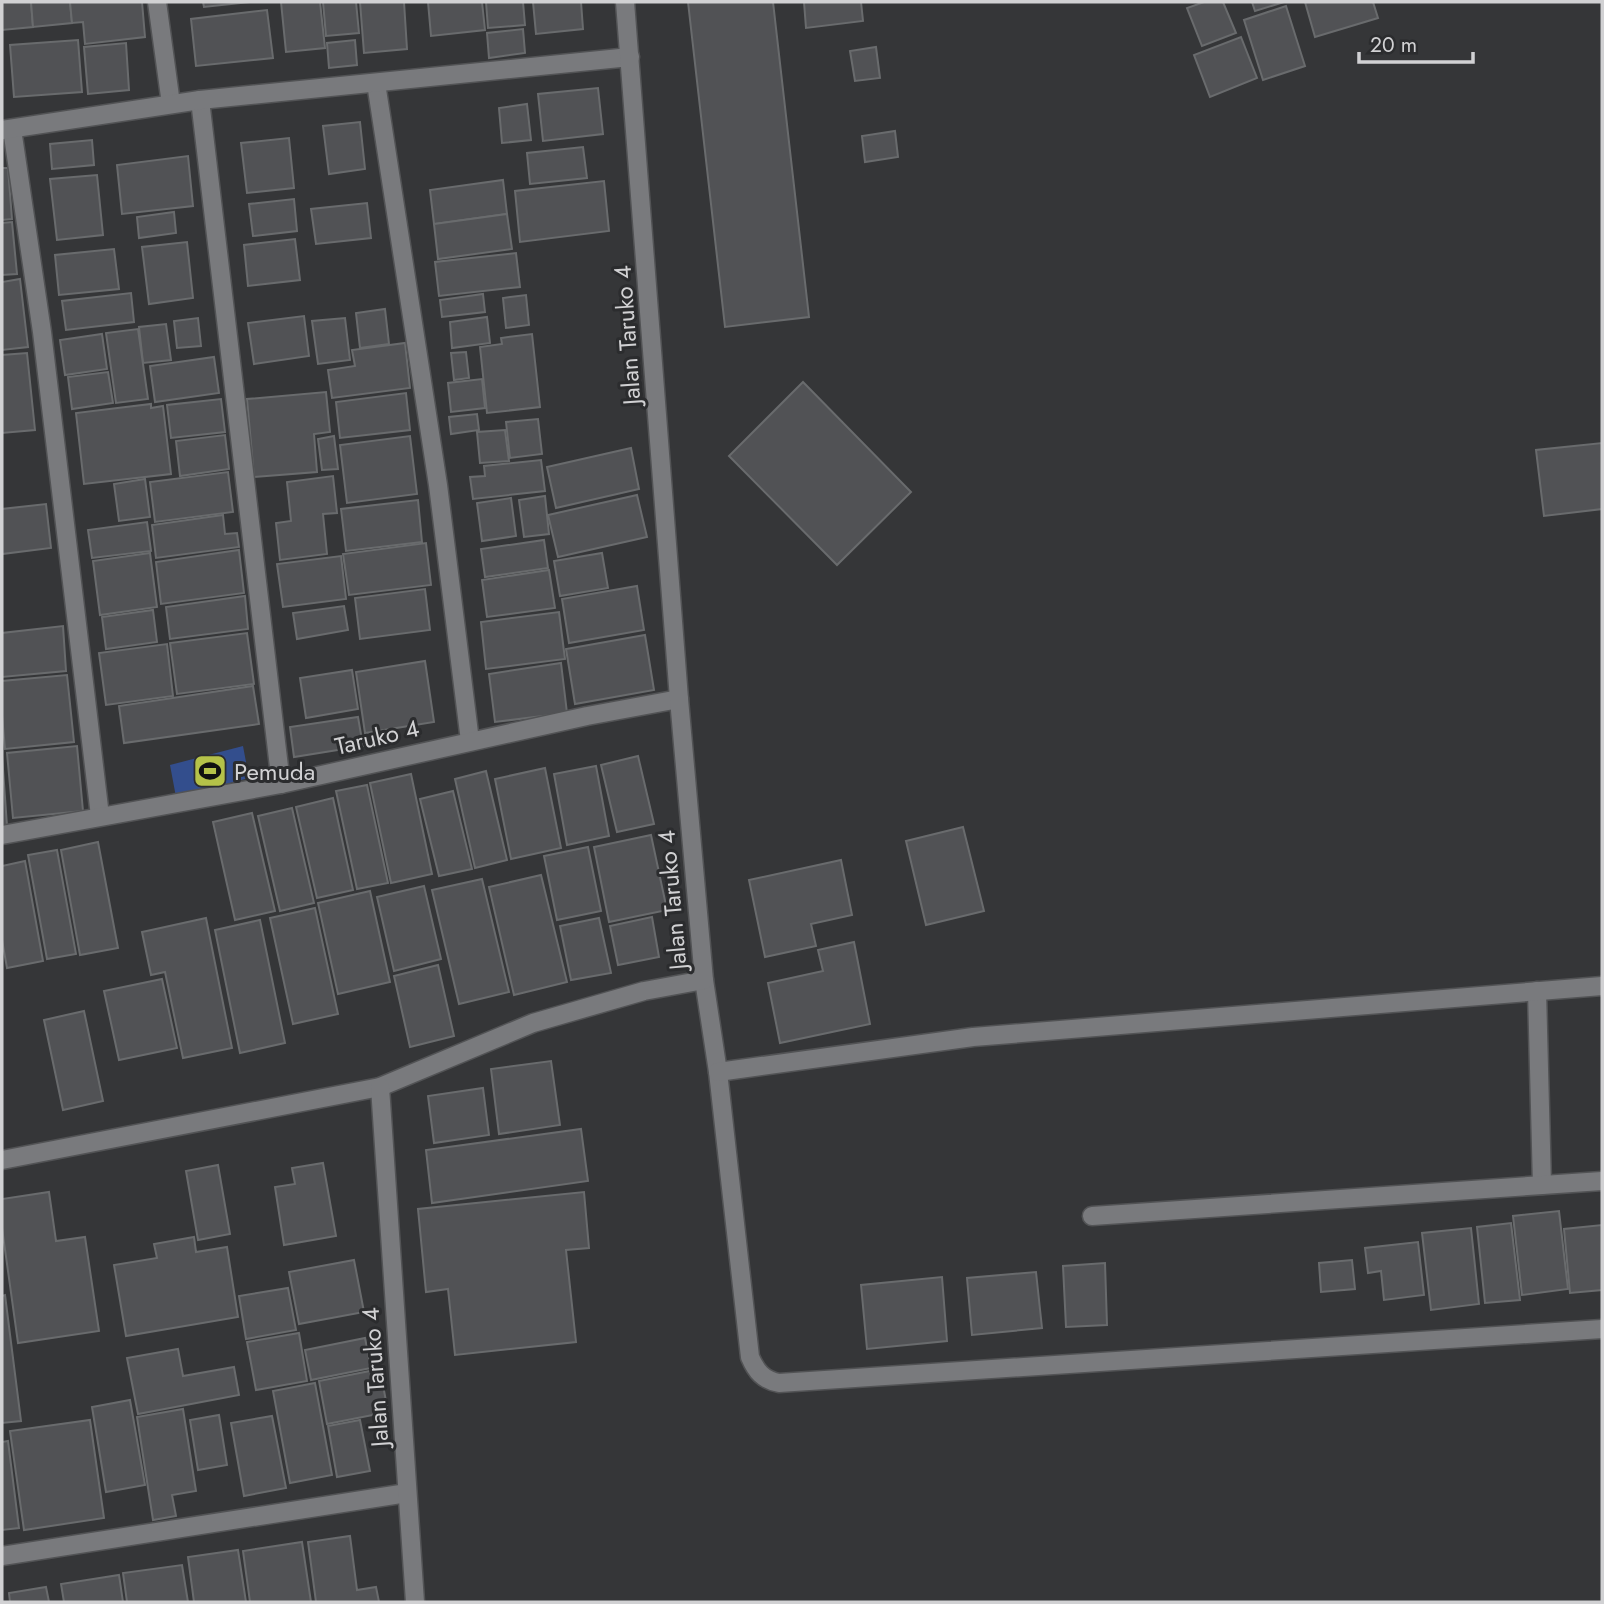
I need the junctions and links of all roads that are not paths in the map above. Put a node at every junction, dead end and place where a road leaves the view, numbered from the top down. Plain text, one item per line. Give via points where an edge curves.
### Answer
1 (157, 2) edge
2 (625, 2) edge
3 (630, 57) junction
4 (376, 83) junction
5 (200, 100) junction
6 (171, 104) junction
7 (7, 129) edge
8 (679, 699) junction
9 (470, 741) junction
10 (281, 784) junction
11 (100, 816) junction
12 (2, 835) edge
13 (704, 980) junction
14 (1602, 986) edge
15 (1537, 991) junction
16 (718, 1072) junction
17 (380, 1087) junction
18 (2, 1160) edge
19 (1602, 1181) edge
20 (1542, 1185) junction
21 (1092, 1216) dead end
22 (1602, 1329) edge
23 (407, 1493) junction
24 (2, 1556) edge
25 (415, 1602) edge

1 - 6 street
2 - 3 street, Jalan Taruko 4
3 - 4 street
3 - 8 street, Jalan Taruko 4
4 - 5 street
4 - 9 street via 438,485
5 - 6 street
5 - 10 street
6 - 7 street
7 - 11 street via 43,332
8 - 9 street, Taruko 4
8 - 13 street, Jalan Taruko 4
9 - 10 street, Taruko 4
10 - 11 street, Taruko 4
11 - 12 street, Taruko 4
13 - 16 street
13 - 17 street, Jalan Taruko 4 via 644,991 533,1023
14 - 15 street
15 - 16 street via 973,1037
15 - 20 street
16 - 22 street via 750,1357 771,1382
17 - 18 street
17 - 23 street, Jalan Taruko 4
19 - 20 street
20 - 21 street
23 - 24 street
23 - 25 street, Jalan Taruko 4

